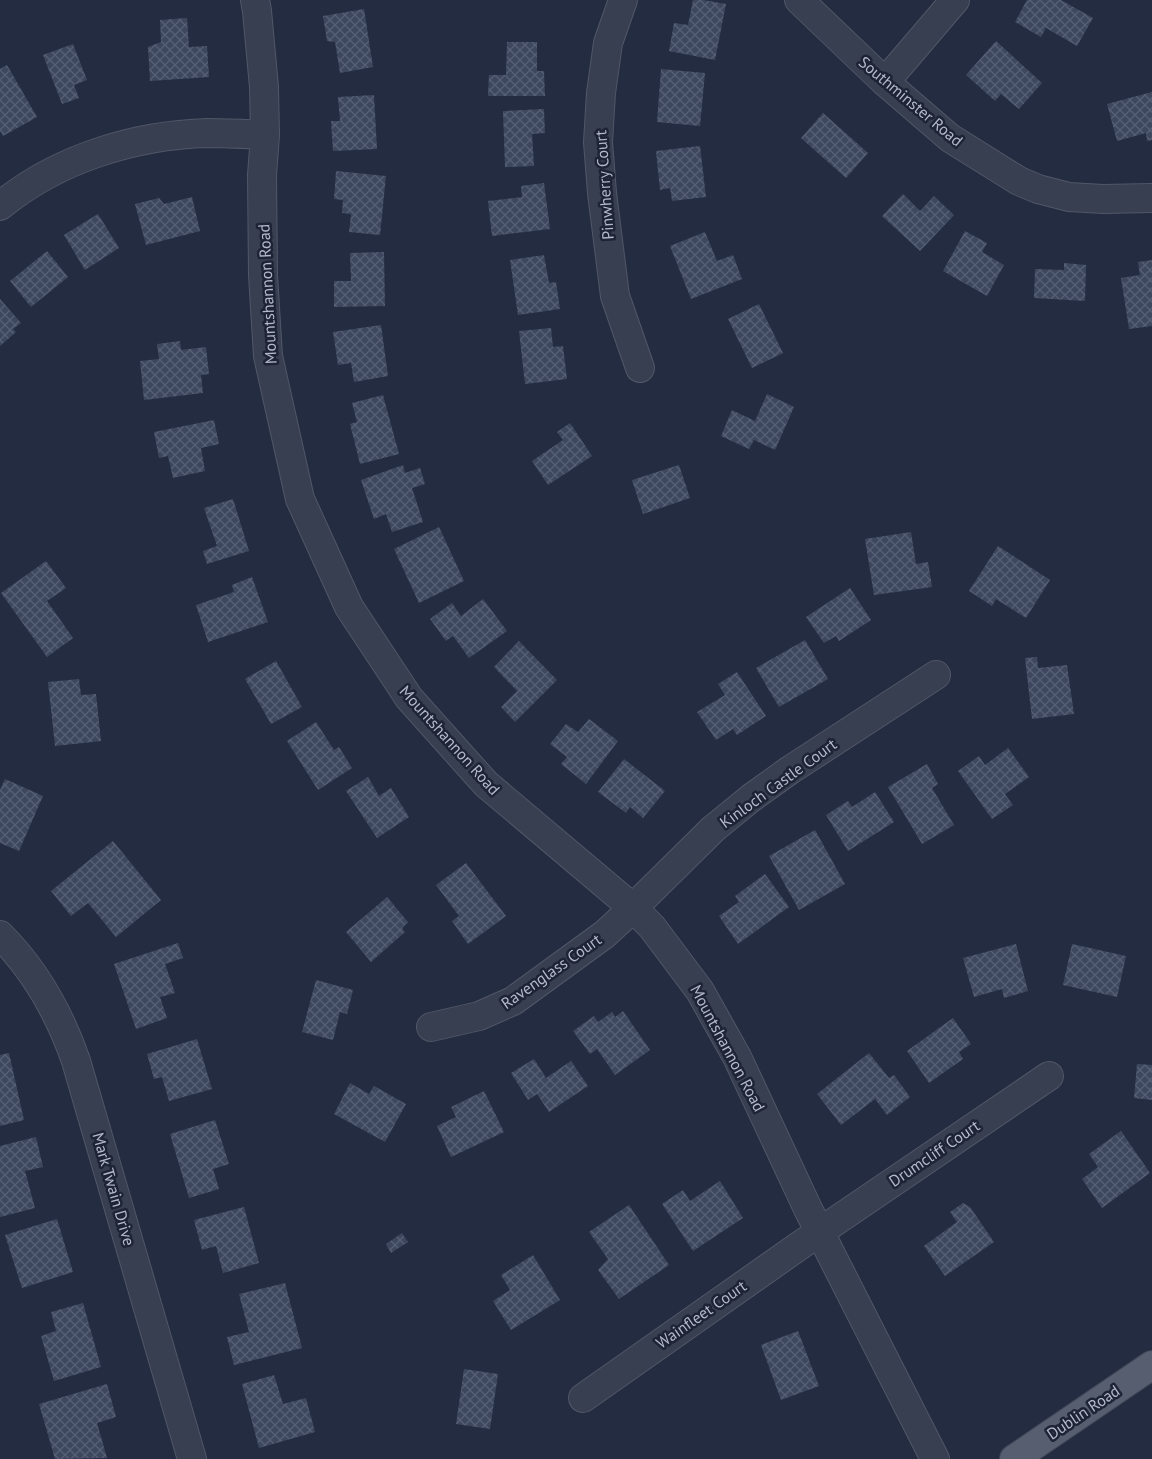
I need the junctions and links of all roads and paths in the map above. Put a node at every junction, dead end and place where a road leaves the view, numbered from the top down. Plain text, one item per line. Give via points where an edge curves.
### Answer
1 (254, 0) edge
2 (623, 0) edge
3 (799, 0) edge
4 (955, 0) edge
5 (885, 82) junction
6 (265, 134) junction
7 (1152, 198) edge
8 (0, 206) edge
9 (640, 368) dead end
10 (936, 675) dead end
11 (633, 908) junction
12 (0, 935) edge
13 (430, 1026) dead end
14 (1049, 1076) dead end
15 (820, 1231) junction
16 (1152, 1365) edge
17 (583, 1398) dead end
18 (192, 1459) edge
19 (935, 1459) edge
20 (1014, 1459) edge

1 - 6 street, Mountshannon Road via 264,88
2 - 9 street, Pinwherry Court via 608,44 598,142 615,296
3 - 5 street, Southminster Road
4 - 5 street
5 - 7 street, Southminster Road via 950,138 1019,181 1069,198
6 - 8 street via 208,133 125,144 47,175
6 - 11 street, Mountshannon Road via 263,275 268,356 300,499 349,607 409,698 486,784
10 - 11 street, Kinloch Castle Court via 751,798 713,829
11 - 13 street, Ravenglass Court via 605,934 514,1001 479,1016
11 - 15 street, Mountshannon Road via 700,991 737,1057
12 - 18 street, Mark Twain Drive via 30,971 70,1042
14 - 15 street, Drumcliff Court
15 - 17 street, Wainfleet Court
15 - 19 street, Mountshannon Road
16 - 20 main road, Dublin Road

